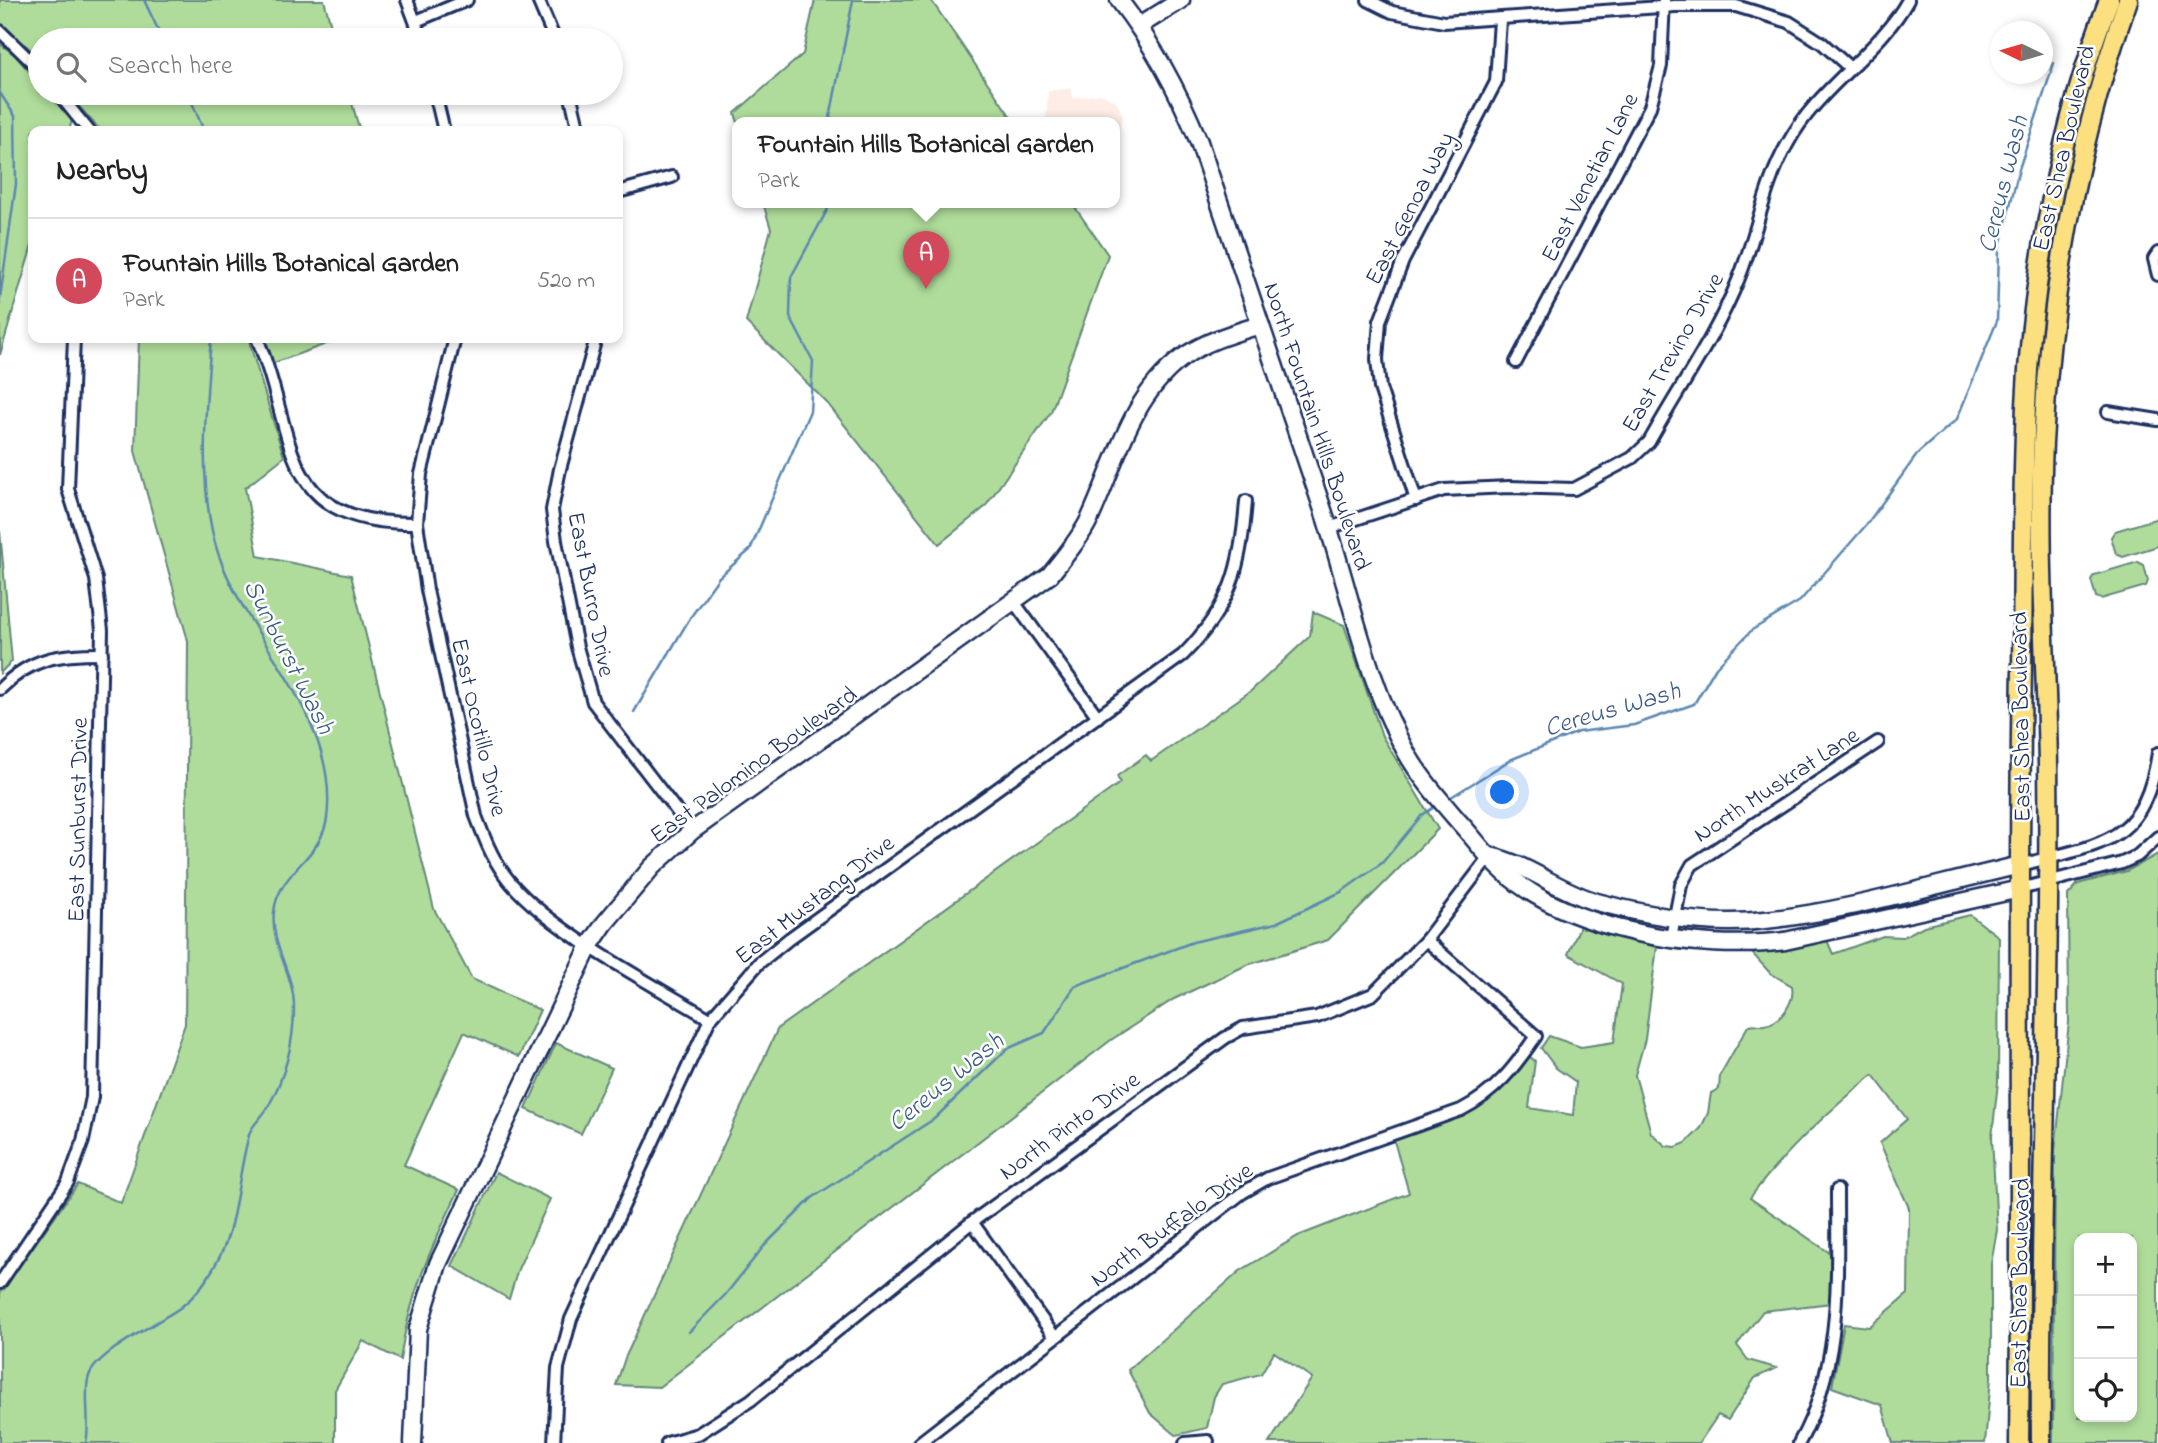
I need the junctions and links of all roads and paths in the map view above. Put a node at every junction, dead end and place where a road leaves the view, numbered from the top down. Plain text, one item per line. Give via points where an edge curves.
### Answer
1 (407, 0) edge
2 (467, 0) edge
3 (538, 0) edge
4 (1119, 0) edge
5 (1181, 0) edge
6 (1368, 0) edge
7 (1908, 0) edge
8 (2109, 0) edge
9 (2127, 0) edge
10 (1664, 4) edge
11 (1500, 20) junction
12 (416, 21) junction
13 (1139, 26) junction
14 (418, 28) edge
15 (550, 28) edge
16 (0, 31) edge
17 (28, 59) edge
18 (1849, 67) junction
19 (68, 105) edge
20 (438, 105) edge
21 (573, 105) edge
22 (85, 126) edge
23 (443, 126) edge
24 (578, 126) edge
25 (2077, 138) junction
26 (672, 177) dead end
27 (623, 191) edge
28 (2158, 253) edge
29 (2158, 275) edge
30 (1260, 325) junction
31 (74, 343) edge
32 (258, 343) edge
33 (454, 343) edge
34 (595, 343) edge
35 (1517, 362) dead end
36 (2108, 412) dead end
37 (2158, 420) edge
38 (1416, 500) junction
39 (1246, 501) dead end
40 (417, 523) junction
41 (1329, 528) junction
42 (1014, 602) junction
43 (102, 654) junction
44 (0, 689) edge
45 (1098, 717) junction
46 (1878, 742) dead end
47 (2158, 753) edge
48 (692, 831) junction
49 (2158, 837) edge
50 (1490, 856) junction
51 (2047, 858) junction
52 (2021, 865) junction
53 (2048, 883) junction
54 (2020, 889) junction
55 (1673, 918) junction
56 (1671, 939) junction
57 (1426, 940) junction
58 (590, 945) junction
59 (710, 1019) junction
60 (1838, 1190) dead end
61 (972, 1222) junction
62 (0, 1283) edge
63 (1054, 1336) junction
64 (1208, 1441) dead end
65 (413, 1443) edge
66 (555, 1443) edge
67 (667, 1443) edge
68 (919, 1443) edge
69 (1185, 1443) edge
70 (1799, 1443) edge
71 (2019, 1443) edge
72 (2041, 1443) edge

1 - 12 street
2 - 12 street
3 - 15 street
4 - 13 main road, North Fountain Hills Boulevard
5 - 13 main road
6 - 11 street via 1392,12 1427,20
7 - 18 street, East Trevino Drive
8 - 25 main road, East Shea Boulevard
9 - 25 main road, East Shea Boulevard
10 - 11 street
10 - 18 street via 1764,12 1807,32
10 - 35 street, East Venetian Lane via 1661,66 1650,107
11 - 38 street, East Genoa Way via 1496,82 1397,272 1380,321 1380,388
12 - 14 street
13 - 30 main road, North Fountain Hills Boulevard via 1184,105
16 - 17 street
18 - 38 street, East Trevino Drive via 1812,106 1787,143 1725,308 1648,442 1632,458 1574,489 1444,490
19 - 22 street
20 - 23 street
21 - 24 street
25 - 51 main road, East Shea Boulevard via 2043,433
25 - 52 main road, East Shea Boulevard via 2040,278 2026,403
26 - 27 street
28 - 29 street via 2154,259
30 - 41 main road, North Fountain Hills Boulevard
30 - 42 main road, East Palomino Boulevard via 1198,348 1158,382 1132,416 1074,545 1050,575
31 - 43 street, East Sunburst Drive via 68,489 101,604
32 - 40 street via 288,447 313,489 327,503 373,522
33 - 40 street, East Ocotillo Drive via 421,474
34 - 48 street, East Burro Drive via 557,482 552,510 555,541 593,702
36 - 37 street
38 - 41 street, East Trevino Drive
39 - 45 street, East Mustang Drive via 1239,565 1218,614 1183,655
40 - 58 street, East Ocotillo Drive via 427,590 488,848 505,876 534,906
41 - 50 main road, North Fountain Hills Boulevard via 1371,665 1406,752 1424,780
42 - 45 street
42 - 48 main road, East Palomino Boulevard
43 - 44 street via 45,658
43 - 62 street, East Sunburst Drive via 92,1097 68,1182
45 - 59 street, East Mustang Drive via 790,938 759,963
46 - 55 street, North Muskrat Lane via 1692,865 1681,884
47 - 51 street via 2144,806 2124,831
48 - 58 main road, East Palomino Boulevard via 652,867
49 - 53 street via 2122,863
50 - 55 main road via 1516,861 1547,882 1595,901
50 - 56 main road, North Fountain Hills Boulevard via 1536,895 1604,924
50 - 57 street, North Pinto Drive
51 - 52 street
51 - 53 main road, East Shea Boulevard
52 - 54 main road, East Shea Boulevard
52 - 55 main road via 1776,919
53 - 54 street
53 - 72 main road, East Shea Boulevard
54 - 56 main road, North Fountain Hills Boulevard via 1784,941 1748,946
54 - 71 main road, East Shea Boulevard
55 - 56 street, North Muskrat Lane
57 - 61 street, North Pinto Drive via 1373,995 1317,1017 1243,1028 1225,1038
57 - 63 street, North Buffalo Drive via 1536,1036 1501,1084 1484,1098 1428,1123 1268,1178
58 - 59 street, East Ocotillo Drive
58 - 65 main road, East Palomino Boulevard via 438,1264 422,1307 415,1358
59 - 66 street, East Mustang Drive via 571,1319 558,1368
60 - 70 street via 1832,1352 1824,1386
61 - 63 street
61 - 67 street, North Pinto Drive via 751,1400 698,1434
63 - 68 street, North Buffalo Drive
64 - 69 street

